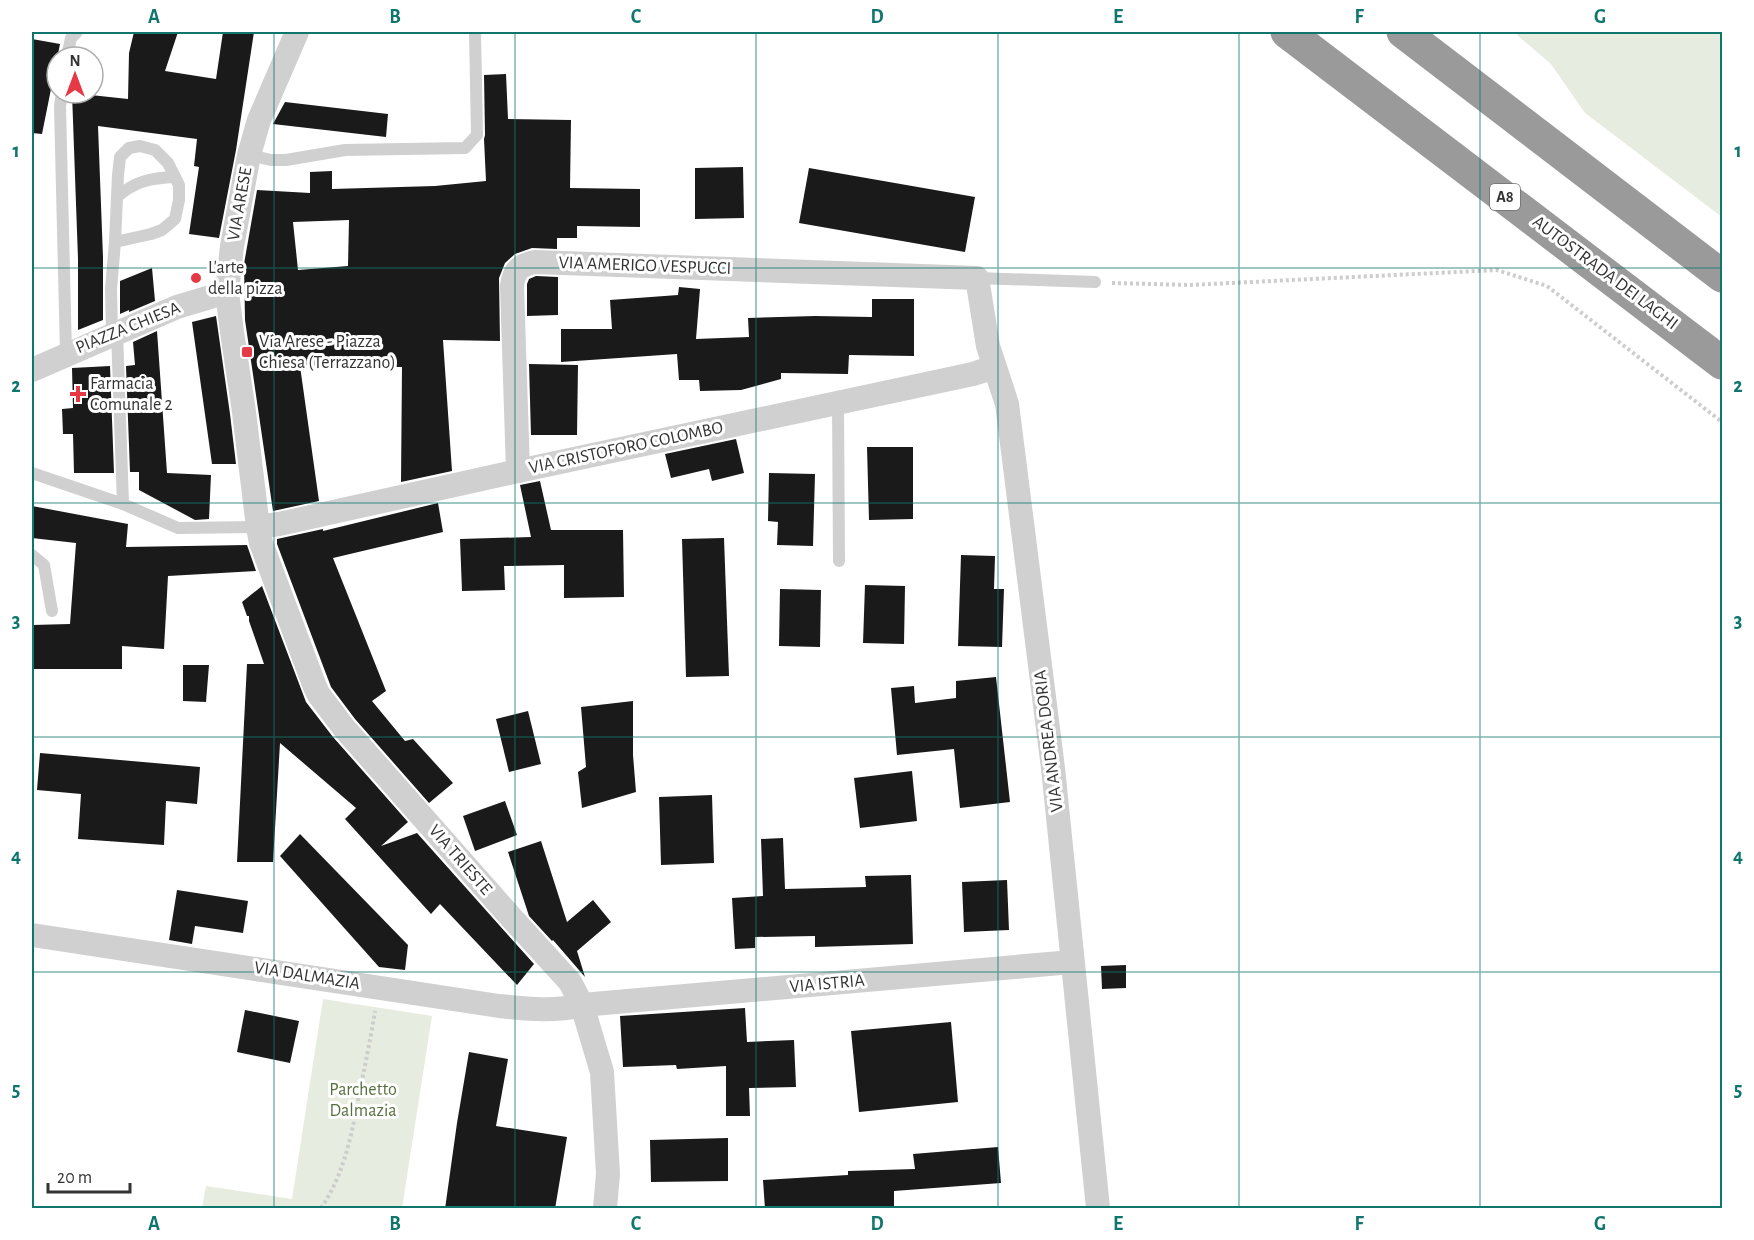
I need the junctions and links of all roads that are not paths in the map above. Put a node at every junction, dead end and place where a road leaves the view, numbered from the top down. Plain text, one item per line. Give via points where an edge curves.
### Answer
1 (77, 32) edge
2 (276, 32) edge
3 (297, 32) edge
4 (476, 32) edge
5 (1287, 32) edge
6 (1403, 32) edge
7 (70, 45) edge
8 (286, 57) junction
9 (60, 105) edge
10 (249, 155) junction
11 (175, 177) junction
12 (117, 197) junction
13 (116, 242) junction
14 (1722, 276) edge
15 (976, 278) junction
16 (1095, 282) road end
17 (227, 292) junction
18 (115, 333) junction
19 (66, 354) junction
20 (1722, 363) edge
21 (994, 367) junction
22 (32, 370) edge
23 (838, 403) junction
24 (518, 471) junction
25 (32, 473) edge
26 (123, 504) junction
27 (258, 526) junction
28 (32, 555) edge
29 (839, 561) dead end
30 (52, 611) dead end
31 (32, 935) edge
32 (1072, 962) junction
33 (582, 1005) junction
34 (605, 1209) edge
35 (1098, 1209) edge

1 - 7 lane
2 - 8 street
3 - 8 street, VIA ARESE
4 - 10 lane via 477,135 465,148 345,150 286,160
5 - 20 highway, AUTOSTRADA DEI LAGHI / A8
6 - 14 highway
8 - 10 street, VIA ARESE via 259,120
9 - 19 lane
10 - 17 street, VIA ARESE
11 - 12 lane via 139,183
11 - 12 lane via 155,150 129,148 120,157
11 - 13 lane via 179,185 175,219 162,230
12 - 13 lane
13 - 18 lane via 111,289
15 - 16 lane
15 - 21 street, VIA ANDREA DORIA
15 - 24 street, VIA AMERIGO VESPUCCI via 525,264 513,276 512,286
17 - 18 street, PIAZZA CHIESA via 177,307
17 - 27 street, VIA ARESE
18 - 19 street, PIAZZA CHIESA
18 - 26 lane
19 - 22 street, PIAZZA CHIESA
21 - 23 street, VIA CRISTOFORO COLOMBO
21 - 32 street, VIA ANDREA DORIA via 1007,404 1053,768
23 - 24 street, VIA CRISTOFORO COLOMBO
23 - 29 lane
24 - 27 street, VIA CRISTOFORO COLOMBO
25 - 26 lane
26 - 27 lane via 178,528
27 - 33 street, VIA TRIESTE via 261,543 320,695 344,728 570,982
28 - 30 lane via 44,565
31 - 33 street, VIA DALMAZIA via 500,1006 543,1010
32 - 33 street, VIA ISTRIA
32 - 35 street, VIA ANDREA DORIA
33 - 34 street, VIA TRIESTE via 602,1072 608,1174

